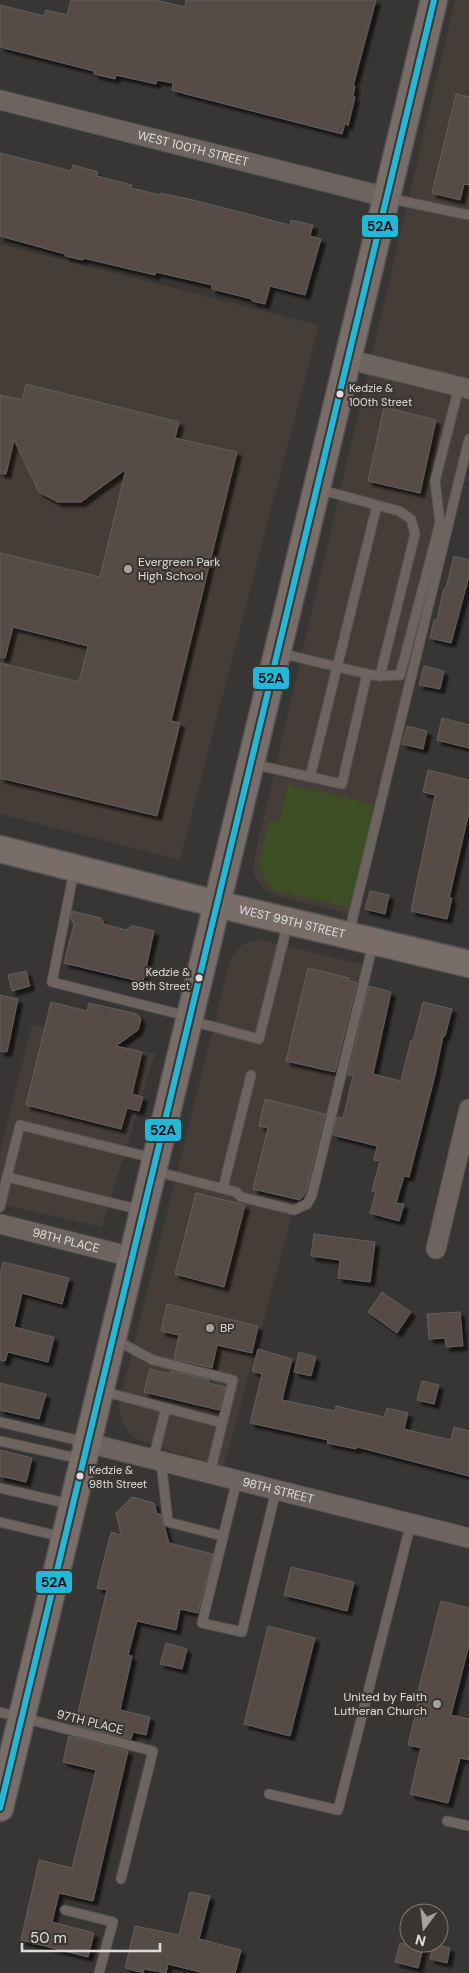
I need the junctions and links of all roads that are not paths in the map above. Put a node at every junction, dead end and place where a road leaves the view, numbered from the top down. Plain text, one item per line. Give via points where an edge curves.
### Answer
1 (434, 0) edge
2 (0, 100) edge
3 (386, 197) junction
4 (469, 215) edge
5 (347, 359) junction
6 (464, 388) edge
7 (469, 439) edge
8 (316, 488) junction
9 (377, 505) junction
10 (277, 653) junction
11 (337, 667) junction
12 (367, 674) junction
13 (380, 676) junction
14 (250, 764) junction
15 (310, 777) junction
16 (0, 848) edge
17 (75, 868) junction
18 (217, 904) junction
19 (289, 921) junction
20 (349, 935) junction
21 (374, 942) junction
22 (469, 964) edge
23 (189, 1019) junction
24 (251, 1075) dead end
25 (469, 1109) edge
26 (154, 1165) junction
27 (7, 1177) junction
28 (223, 1188) junction
29 (0, 1206) edge
30 (143, 1210) junction
31 (0, 1224) edge
32 (436, 1249) dead end
33 (132, 1256) junction
34 (113, 1338) junction
35 (100, 1390) junction
36 (166, 1408) junction
37 (0, 1422) edge
38 (222, 1422) junction
39 (0, 1441) edge
40 (86, 1451) junction
41 (157, 1460) junction
42 (210, 1473) junction
43 (237, 1480) junction
44 (0, 1488) edge
45 (276, 1490) junction
46 (73, 1505) junction
47 (0, 1522) edge
48 (411, 1523) junction
49 (223, 1536) junction
50 (65, 1537) junction
51 (469, 1538) edge
52 (11, 1715) edge
53 (269, 1794) dead end
54 (1, 1797) edge
55 (448, 1820) dead end
56 (469, 1826) edge
57 (121, 1879) dead end
58 (65, 1910) dead end
59 (99, 1973) edge

1 - 3 main road
2 - 3 street, WEST 100TH STREET
3 - 4 lane
3 - 5 main road
5 - 6 street
5 - 8 main road
6 - 13 lane via 435,481 440,523 400,675
7 - 20 lane
8 - 9 lane
8 - 10 main road
9 - 11 lane
9 - 13 lane via 400,511 411,519 415,534
10 - 11 lane
10 - 14 main road
11 - 12 lane
11 - 15 lane
12 - 13 lane
12 - 15 lane via 342,784
14 - 15 lane
14 - 18 main road
16 - 17 main road, WEST 99TH STREET
17 - 18 main road, WEST 99TH STREET
17 - 23 lane via 52,982
18 - 19 main road, WEST 99TH STREET
18 - 23 main road
19 - 20 main road, WEST 99TH STREET
19 - 23 lane via 259,1039
20 - 21 main road, WEST 99TH STREET
21 - 22 main road, WEST 99TH STREET
21 - 28 lane via 308,1204 294,1210 241,1197
23 - 26 main road
24 - 28 lane
25 - 32 street
26 - 27 lane via 20,1125
26 - 28 lane
26 - 30 main road
27 - 29 lane
27 - 30 lane
30 - 33 main road
31 - 33 street, 98TH PLACE
33 - 34 main road
34 - 35 main road
34 - 38 lane via 153,1360 233,1380
35 - 36 lane
35 - 40 main road
36 - 38 lane
36 - 41 lane
37 - 40 lane
38 - 42 lane
39 - 40 lane
40 - 41 street, 98TH STREET
40 - 46 main road
41 - 42 street, 98TH STREET
41 - 49 lane via 168,1522
42 - 43 street, 98TH STREET
43 - 45 street, 98TH STREET
43 - 49 lane
44 - 46 lane
45 - 48 street, 98TH STREET
45 - 49 lane via 242,1632 202,1623
46 - 50 main road
47 - 50 lane
48 - 51 street, 98TH STREET
48 - 53 lane via 338,1810
50 - 52 main road
52 - 54 main road
52 - 57 lane, 97TH PLACE via 152,1751
55 - 56 lane
58 - 59 lane via 113,1922

